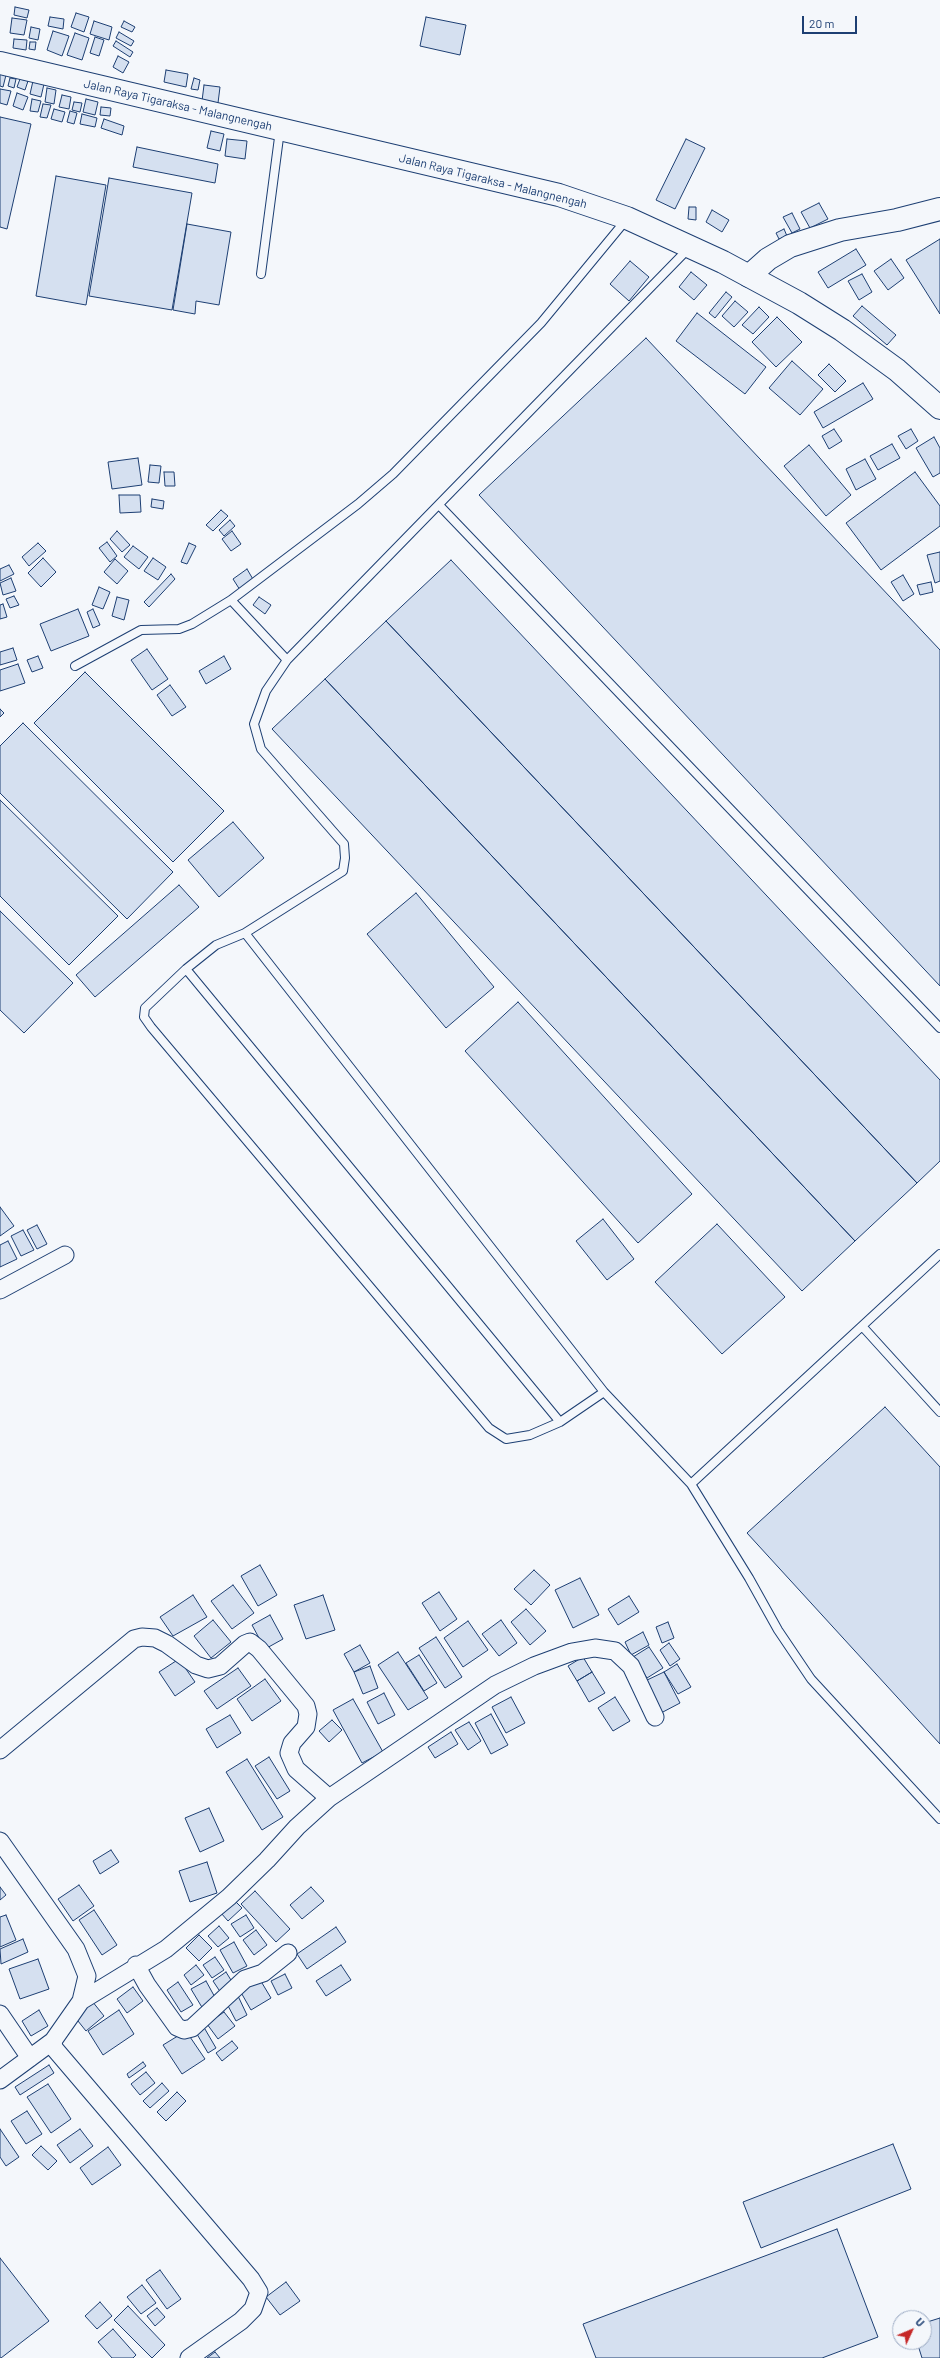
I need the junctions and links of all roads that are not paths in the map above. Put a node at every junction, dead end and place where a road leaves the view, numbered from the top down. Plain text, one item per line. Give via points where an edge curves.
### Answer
1 (0, 62) edge
2 (280, 129) junction
3 (940, 209) edge
4 (627, 218) junction
5 (690, 247) junction
6 (261, 274) dead end
7 (749, 276) junction
8 (940, 408) edge
9 (438, 505) junction
10 (231, 600) junction
11 (288, 660) junction
12 (75, 666) dead end
13 (245, 933) junction
14 (186, 969) junction
15 (940, 1028) edge
16 (65, 1254) dead end
17 (940, 1254) edge
18 (0, 1290) edge
19 (862, 1326) junction
20 (604, 1392) junction
21 (940, 1412) edge
22 (560, 1422) junction
23 (691, 1484) junction
24 (654, 1717) dead end
25 (0, 1750) edge
26 (329, 1798) junction
27 (940, 1819) edge
28 (0, 1841) edge
29 (288, 1953) dead end
30 (136, 1965) junction
31 (81, 2001) junction
32 (0, 2014) edge
33 (53, 2041) junction
34 (30, 2058) junction
35 (0, 2080) edge
36 (189, 2358) edge

1 - 2 main road, Jalan Raya Tigaraksa - Malangnengah
2 - 4 main road, Jalan Raya Tigaraksa - Malangnengah via 559,195
2 - 6 lane
3 - 7 main road via 840,230 803,241 768,259
4 - 5 main road, Jalan Raya Tigaraksa - Malangnengah
4 - 10 lane via 541,323 393,474 358,504
5 - 7 main road, Jalan Raya Tigaraksa - Malangnengah
5 - 9 lane
7 - 8 main road, Jalan Raya Tigaraksa - Malangnengah via 842,330 897,370
9 - 11 lane
9 - 15 lane
10 - 11 lane
10 - 12 lane via 192,624 179,628 141,630
11 - 13 lane via 266,691 254,724 261,749 344,844 343,871
13 - 14 lane via 216,945
13 - 20 lane
14 - 22 lane
14 - 22 lane via 145,1008 144,1017 151,1027 489,1428 506,1439 530,1435
16 - 18 street
17 - 19 lane
19 - 21 lane
19 - 23 lane
20 - 22 lane
20 - 23 lane
23 - 27 lane via 810,1679
24 - 26 street via 631,1666 624,1658 615,1651 605,1648 572,1652 534,1666 495,1685
25 - 26 street via 134,1640 142,1637 155,1638 196,1665 208,1669 220,1666 244,1644 250,1642 259,1649 306,1706 306,1727 292,1743 289,1753 296,1769
26 - 30 street via 229,1897 166,1949
28 - 31 street via 76,1949 87,1976
29 - 30 street via 263,1973 245,1979 192,2028 184,2030 177,2027
30 - 31 street
31 - 33 street
32 - 34 street
33 - 34 street
33 - 36 street via 54,2048 80,2080 251,2279 258,2292 253,2309 241,2321
34 - 35 street

